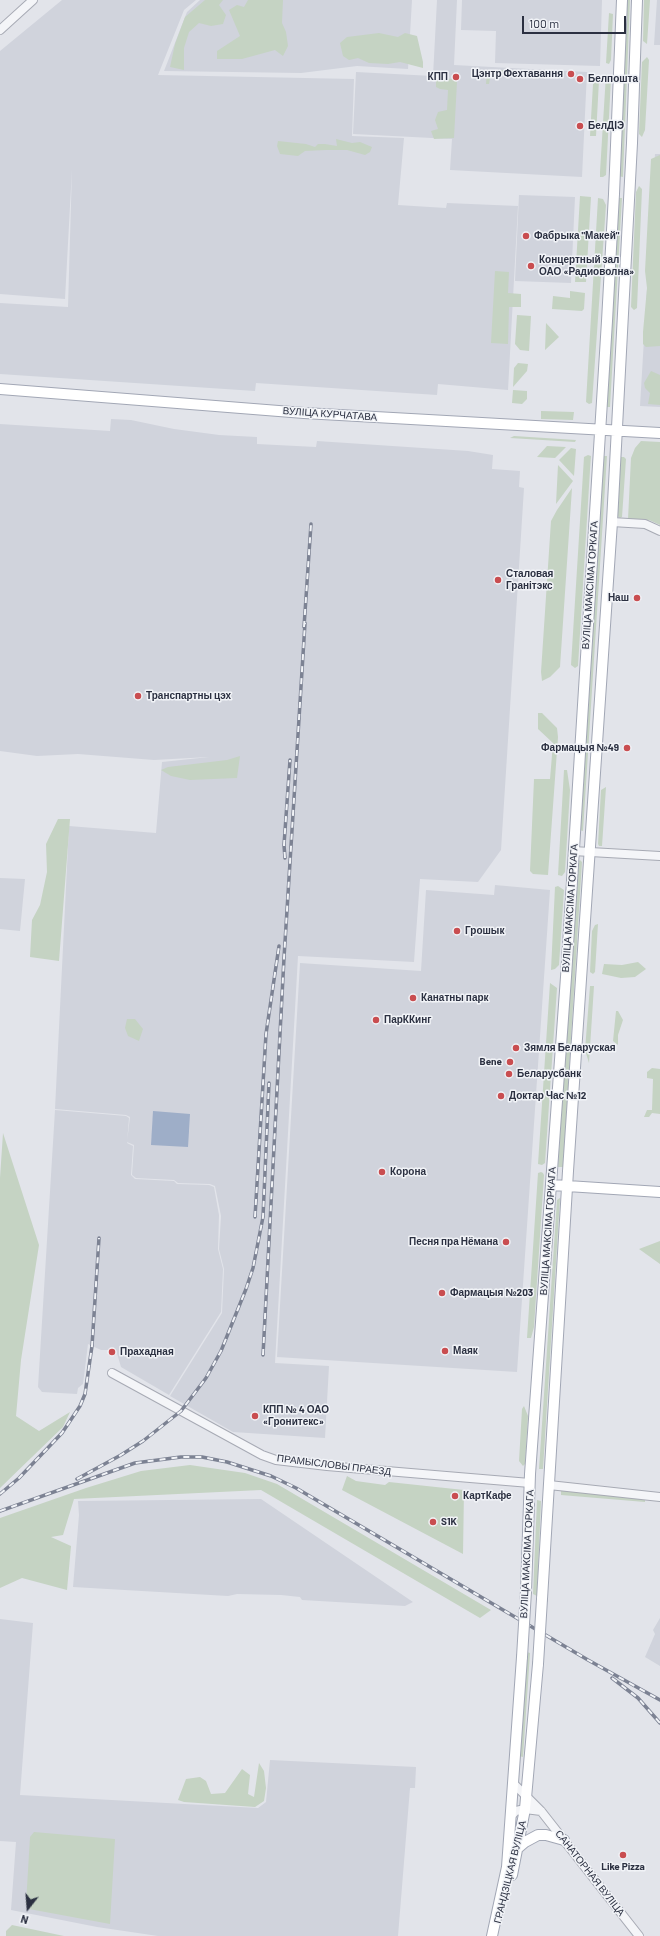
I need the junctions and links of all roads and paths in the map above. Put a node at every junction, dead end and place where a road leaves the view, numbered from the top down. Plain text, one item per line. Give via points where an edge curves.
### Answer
1 (33, 0) edge
2 (622, 0) edge
3 (638, 0) edge
4 (0, 30) edge
5 (614, 194) junction
6 (629, 195) junction
7 (0, 389) edge
8 (600, 430) junction
9 (616, 431) junction
10 (660, 433) edge
11 (612, 522) junction
12 (660, 531) edge
13 (573, 851) junction
14 (590, 852) junction
15 (660, 856) edge
16 (552, 1185) junction
17 (567, 1186) junction
18 (660, 1192) edge
19 (112, 1373) dead end
20 (530, 1483) junction
21 (549, 1485) junction
22 (660, 1496) edge
23 (513, 1783) junction
24 (527, 1790) junction
25 (525, 1809) junction
26 (541, 1811) junction
27 (511, 1816) junction
28 (564, 1840) junction
29 (518, 1848) junction
30 (493, 1936) edge
31 (639, 1936) edge

1 - 4 street
2 - 5 main road, ВУЛІЦА МАКСІМА ГОРКАГА
3 - 6 main road, ВУЛІЦА МАКСІМА ГОРКАГА
5 - 6 main road
5 - 8 main road, ВУЛІЦА МАКСІМА ГОРКАГА
6 - 9 main road, ВУЛІЦА МАКСІМА ГОРКАГА
7 - 8 main road, ВУЛІЦА КУРЧАТАВА via 304,413
8 - 9 main road, ВУЛІЦА КУРЧАТАВА
8 - 13 main road, ВУЛІЦА МАКСІМА ГОРКАГА
9 - 10 main road, ВУЛІЦА КУРЧАТАВА
9 - 11 main road, ВУЛІЦА МАКСІМА ГОРКАГА
11 - 12 street via 646,524
11 - 14 main road, ВУЛІЦА МАКСІМА ГОРКАГА
13 - 14 street
13 - 16 main road, ВУЛІЦА МАКСІМА ГОРКАГА
14 - 15 street
14 - 17 main road, ВУЛІЦА МАКСІМА ГОРКАГА
16 - 17 main road
16 - 20 main road, ВУЛІЦА МАКСІМА ГОРКАГА
17 - 18 main road
17 - 21 main road, ВУЛІЦА МАКСІМА ГОРКАГА
19 - 20 street, ПРАМЫСЛОВЫ ПРАЕЗД via 262,1455 276,1460
20 - 23 main road, ВУЛІЦА МАКСІМА ГОРКАГА, bridge via 526,1591
21 - 22 street
21 - 24 main road, ВУЛІЦА МАКСІМА ГОРКАГА, bridge
23 - 24 main road
23 - 27 main road, ВУЛІЦА МАКСІМА ГОРКАГА
24 - 25 main road, ВУЛІЦА МАКСІМА ГОРКАГА
24 - 26 street, САНАТОРНАЯ ВУЛІЦА
25 - 26 street
25 - 27 street via 516,1811
25 - 29 main road, ГРАНДЗІЦКАЯ ВУЛІЦА
26 - 28 street, САНАТОРНАЯ ВУЛІЦА
27 - 30 main road, ГРАНДЗІЦКАЯ ВУЛІЦА via 507,1868
28 - 29 main road via 546,1834 538,1835
28 - 31 street, САНАТОРНАЯ ВУЛІЦА
29 - 30 main road, ГРАНДЗІЦКАЯ ВУЛІЦА via 502,1916

